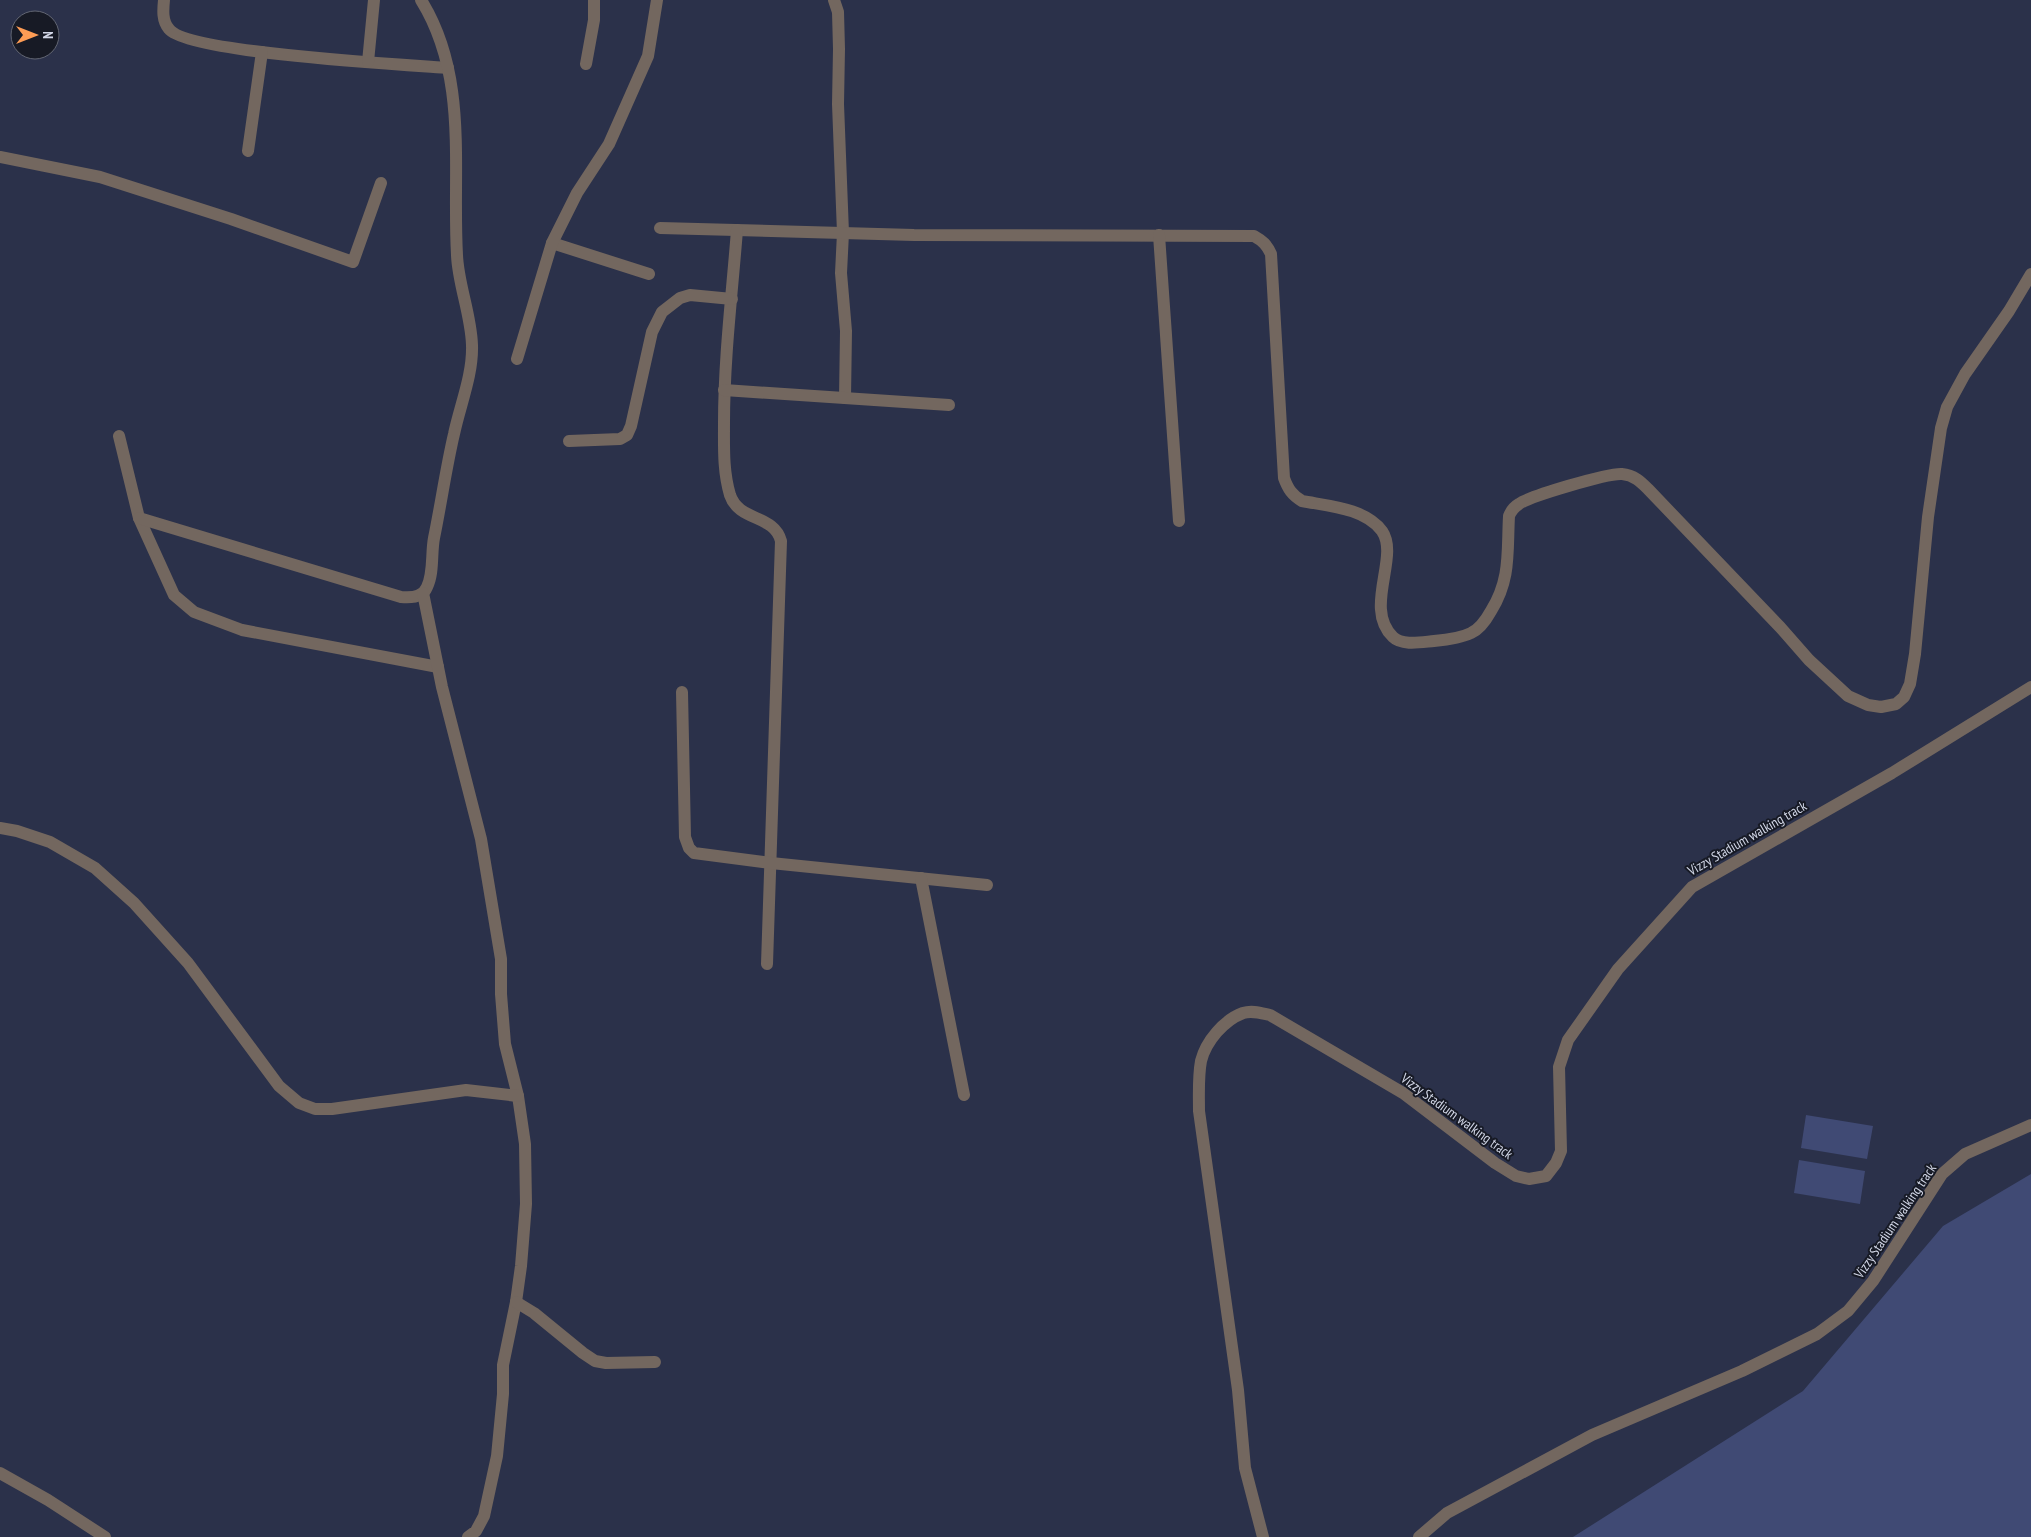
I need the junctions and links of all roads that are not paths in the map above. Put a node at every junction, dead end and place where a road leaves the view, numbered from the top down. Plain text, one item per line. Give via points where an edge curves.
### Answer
1 (164, 0) edge
2 (374, 0) edge
3 (420, 0) edge
4 (594, 0) edge
5 (657, 0) edge
6 (834, 0) edge
7 (262, 52) junction
8 (368, 62) junction
9 (586, 64) dead end
10 (448, 68) junction
11 (248, 151) dead end
12 (0, 157) edge
13 (381, 183) dead end
14 (660, 228) dead end
15 (737, 230) junction
16 (843, 233) junction
17 (1159, 235) junction
18 (552, 243) junction
19 (649, 274) dead end
20 (2031, 274) edge
21 (732, 299) junction
22 (517, 359) dead end
23 (724, 390) junction
24 (845, 398) junction
25 (950, 405) dead end
26 (119, 436) dead end
27 (569, 441) dead end
28 (139, 518) junction
29 (1179, 521) dead end
30 (424, 593) junction
31 (438, 667) junction
32 (2031, 687) edge
33 (682, 692) dead end
34 (0, 828) edge
35 (770, 863) junction
36 (921, 878) junction
37 (987, 885) dead end
38 (767, 964) dead end
39 (964, 1095) dead end
40 (518, 1096) junction
41 (2031, 1125) edge
42 (516, 1302) junction
43 (655, 1362) dead end
44 (0, 1473) edge
45 (105, 1537) edge
46 (468, 1537) edge
47 (1263, 1537) edge
48 (1419, 1537) edge

1 - 7 street via 164,20 169,31 225,48
2 - 8 street
3 - 10 street via 445,53
4 - 9 street
5 - 18 street via 648,56 609,144 577,193
6 - 16 street via 838,12
7 - 8 street
7 - 11 street
8 - 10 street
10 - 30 street via 456,126 457,258 472,346 471,365 433,544 430,580
12 - 13 street via 100,177 353,262
14 - 15 street
15 - 16 street
15 - 21 street
16 - 17 street
16 - 24 street
17 - 20 street via 1254,236 1268,246 1274,279 1284,478 1289,490 1302,501 1355,512 1381,530 1387,546 1381,586 1382,617 1394,638 1413,642 1446,640 1471,634 1483,625 1500,597 1508,567 1511,511 1519,503 1534,498 1609,474 1624,474 1637,478 1809,660 1848,696 1881,707 1896,704 1904,697 1910,684 1928,517 1947,407
17 - 29 street
18 - 19 street
18 - 22 street
21 - 23 street
21 - 27 street via 690,295 669,305 652,332 627,435 620,439
23 - 24 street
23 - 35 street via 724,467 730,495 734,505 769,524 781,541
24 - 25 street
26 - 28 street
28 - 30 street via 401,597
28 - 31 street via 174,595 194,612 242,630
30 - 31 street
31 - 40 street via 480,839 501,959 505,1044
32 - 47 street, Vizzy Stadium walking track via 1892,773 1692,887 1618,969 1568,1040 1559,1067 1560,1151 1546,1176 1529,1180 1516,1176 1403,1094 1270,1015 1243,1013 1220,1029 1202,1060 1198,1084 1199,1111 1238,1390 1245,1468
33 - 35 street via 685,837 689,848 694,853
34 - 40 street via 50,842 96,868 134,903 188,963 279,1086 300,1103 332,1109 466,1090
35 - 36 street
35 - 38 street
36 - 37 street
36 - 39 street
40 - 42 street via 525,1144 526,1204
41 - 48 street, Vizzy Stadium walking track via 1965,1154 1942,1174 1873,1281 1848,1311 1817,1334 1742,1371 1592,1436 1447,1513
42 - 43 street via 595,1361
42 - 46 street via 503,1365 497,1456 484,1516 476,1531
44 - 45 street

